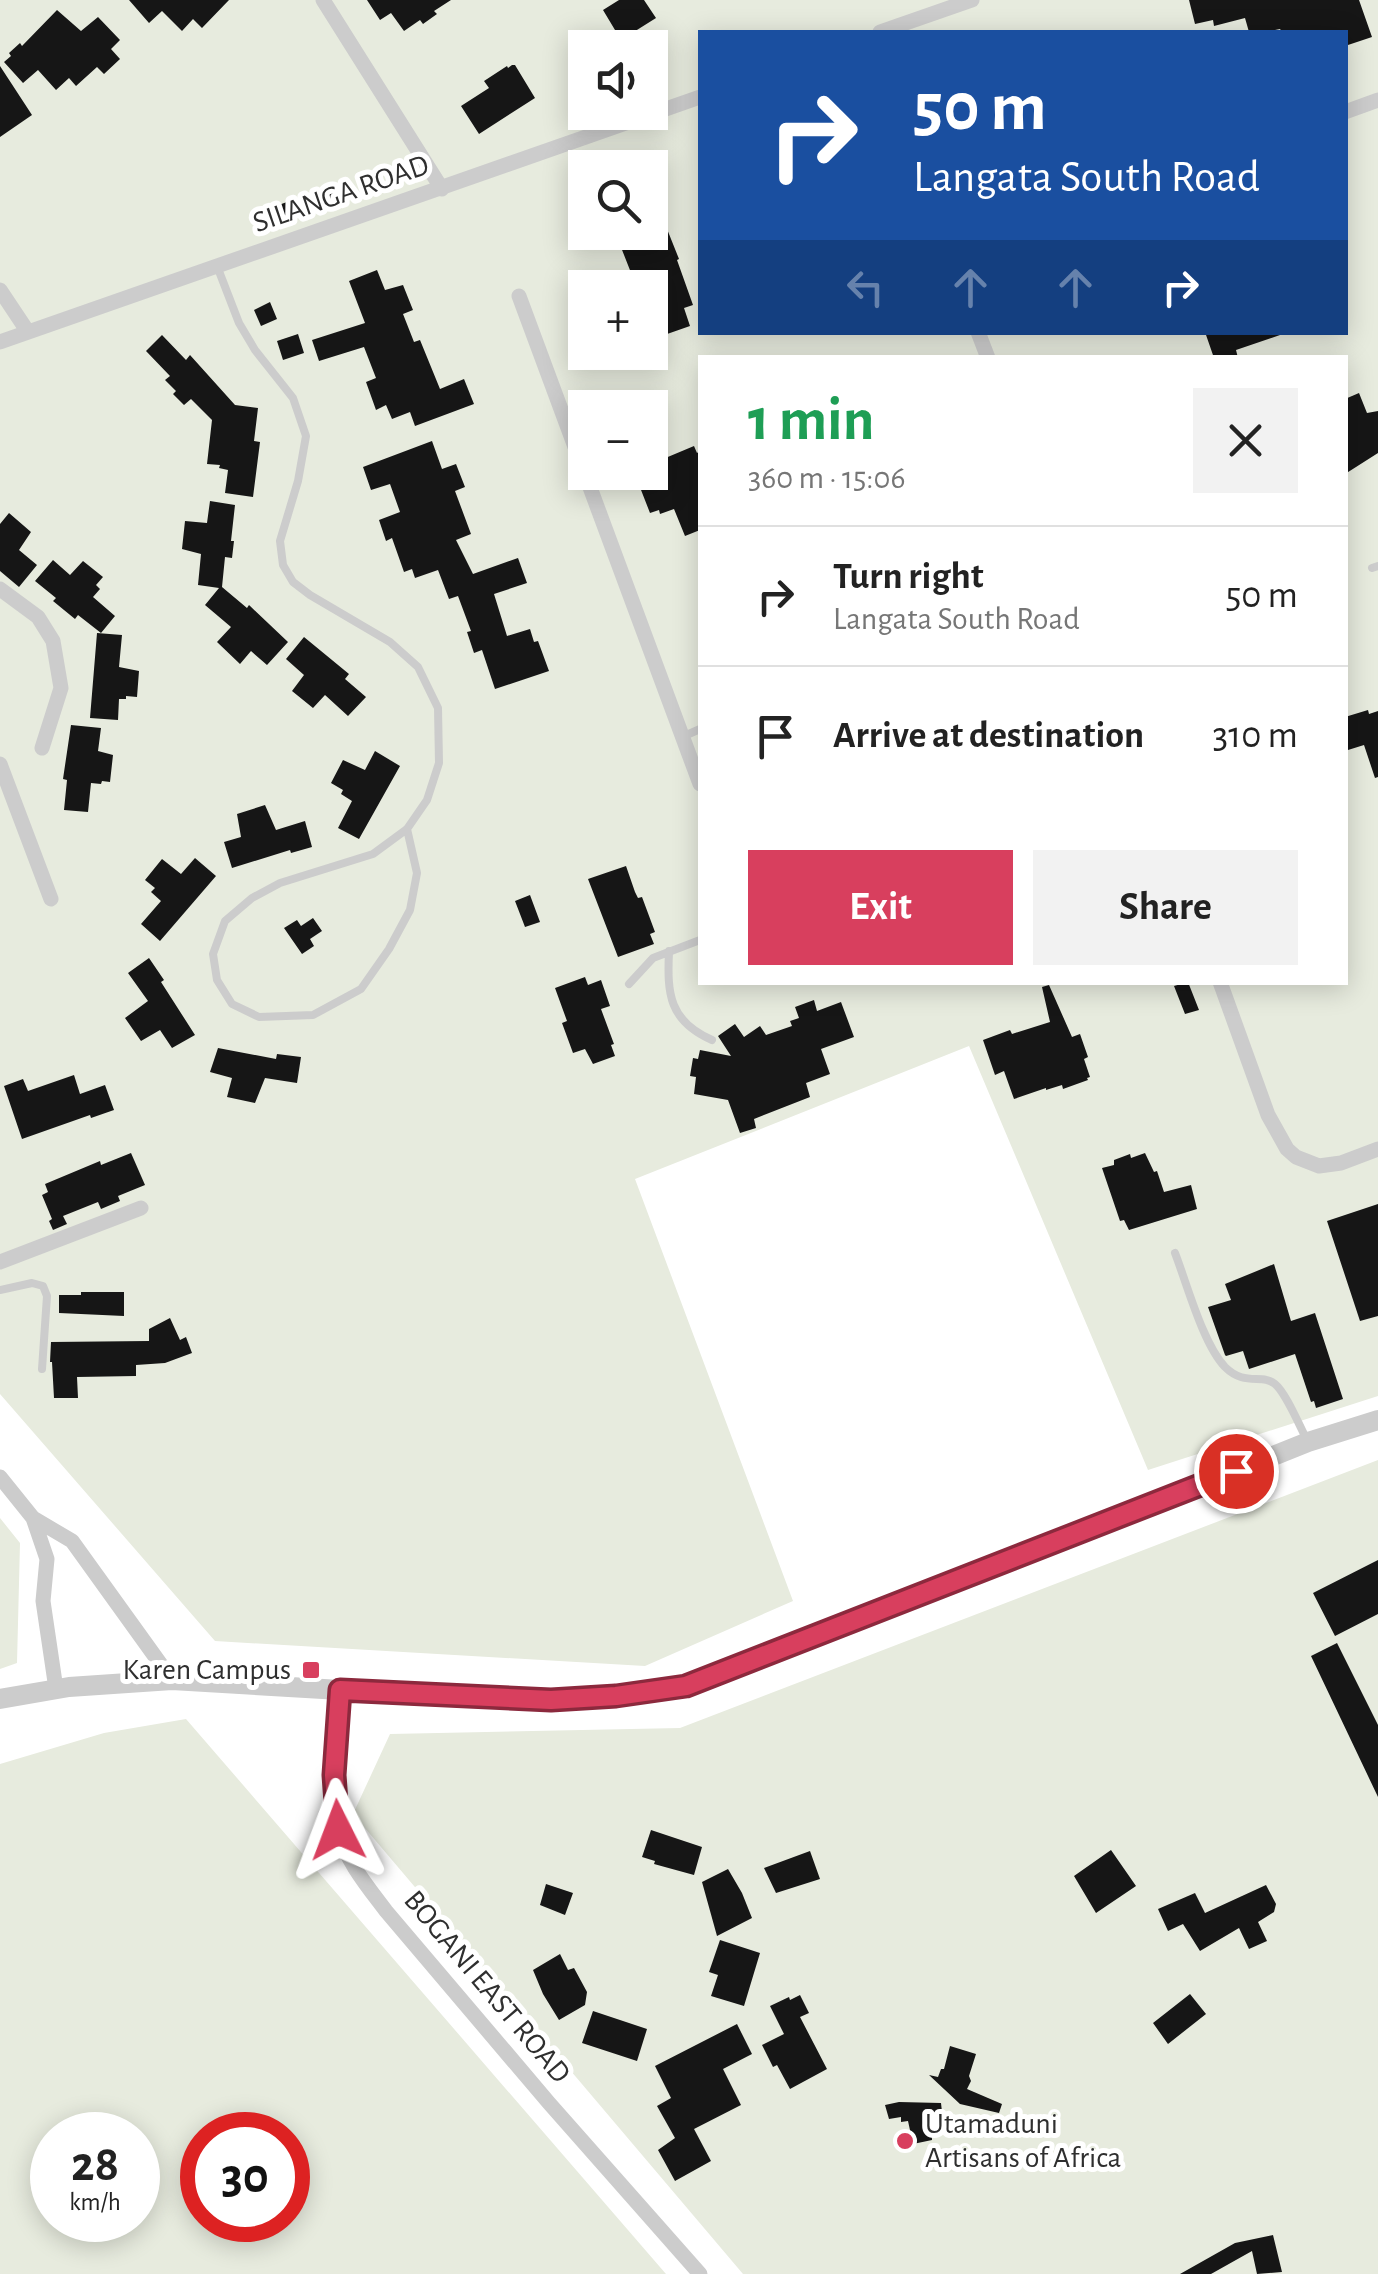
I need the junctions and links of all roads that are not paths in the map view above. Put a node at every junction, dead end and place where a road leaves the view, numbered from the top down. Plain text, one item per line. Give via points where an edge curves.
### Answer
1 (323, 0) edge
2 (972, 0) edge
3 (886, 30) edge
4 (698, 98) edge
5 (1378, 100) edge
6 (1348, 111) edge
7 (442, 188) junction
8 (217, 266) junction
9 (0, 290) edge
10 (519, 296) dead end
11 (28, 332) junction
12 (0, 342) edge
13 (0, 590) edge
14 (698, 730) edge
15 (682, 737) junction
16 (42, 748) dead end
17 (0, 764) edge
18 (698, 779) edge
19 (407, 829) junction
20 (51, 900) dead end
21 (698, 941) edge
22 (670, 951) junction
23 (629, 984) dead end
24 (1221, 985) edge
25 (712, 1040) dead end
26 (1378, 1150) edge
27 (141, 1208) dead end
28 (1175, 1253) dead end
29 (0, 1262) edge
30 (0, 1290) edge
31 (42, 1369) dead end
32 (1378, 1420) edge
33 (1308, 1442) junction
34 (0, 1476) edge
35 (33, 1518) junction
36 (172, 1680) junction
37 (56, 1689) junction
38 (340, 1690) junction
39 (0, 1698) edge
40 (700, 2274) edge

1 - 7 street
2 - 3 street
4 - 7 street, SILANGA ROAD
5 - 6 street
7 - 8 street, SILANGA ROAD
8 - 11 street, SILANGA ROAD
8 - 19 lane via 239,323 292,398 306,436 280,541 283,565 310,596 390,642 418,667 438,708 439,763 427,800
9 - 11 street
10 - 15 street
11 - 12 street, SILANGA ROAD
13 - 16 street via 38,617 53,641 61,688
14 - 15 lane
15 - 18 street
17 - 20 street
19 - 19 lane via 373,854 280,883 226,921 213,954 216,980 232,1004 260,1017 313,1015 360,989 410,910 417,874
21 - 22 lane
22 - 23 lane via 652,958
22 - 25 lane via 672,1003 694,1032
24 - 26 street via 1268,1116 1287,1149 1318,1166
27 - 29 street
28 - 33 lane via 1211,1348 1240,1378 1277,1385
30 - 31 lane via 43,1286
32 - 33 street
33 - 38 street via 686,1686 551,1700
34 - 35 street
35 - 36 street via 72,1540
35 - 37 street via 48,1559 43,1601
36 - 37 street
36 - 38 street
37 - 39 street
38 - 40 street, BOGANI EAST ROAD via 336,1820 364,1882

